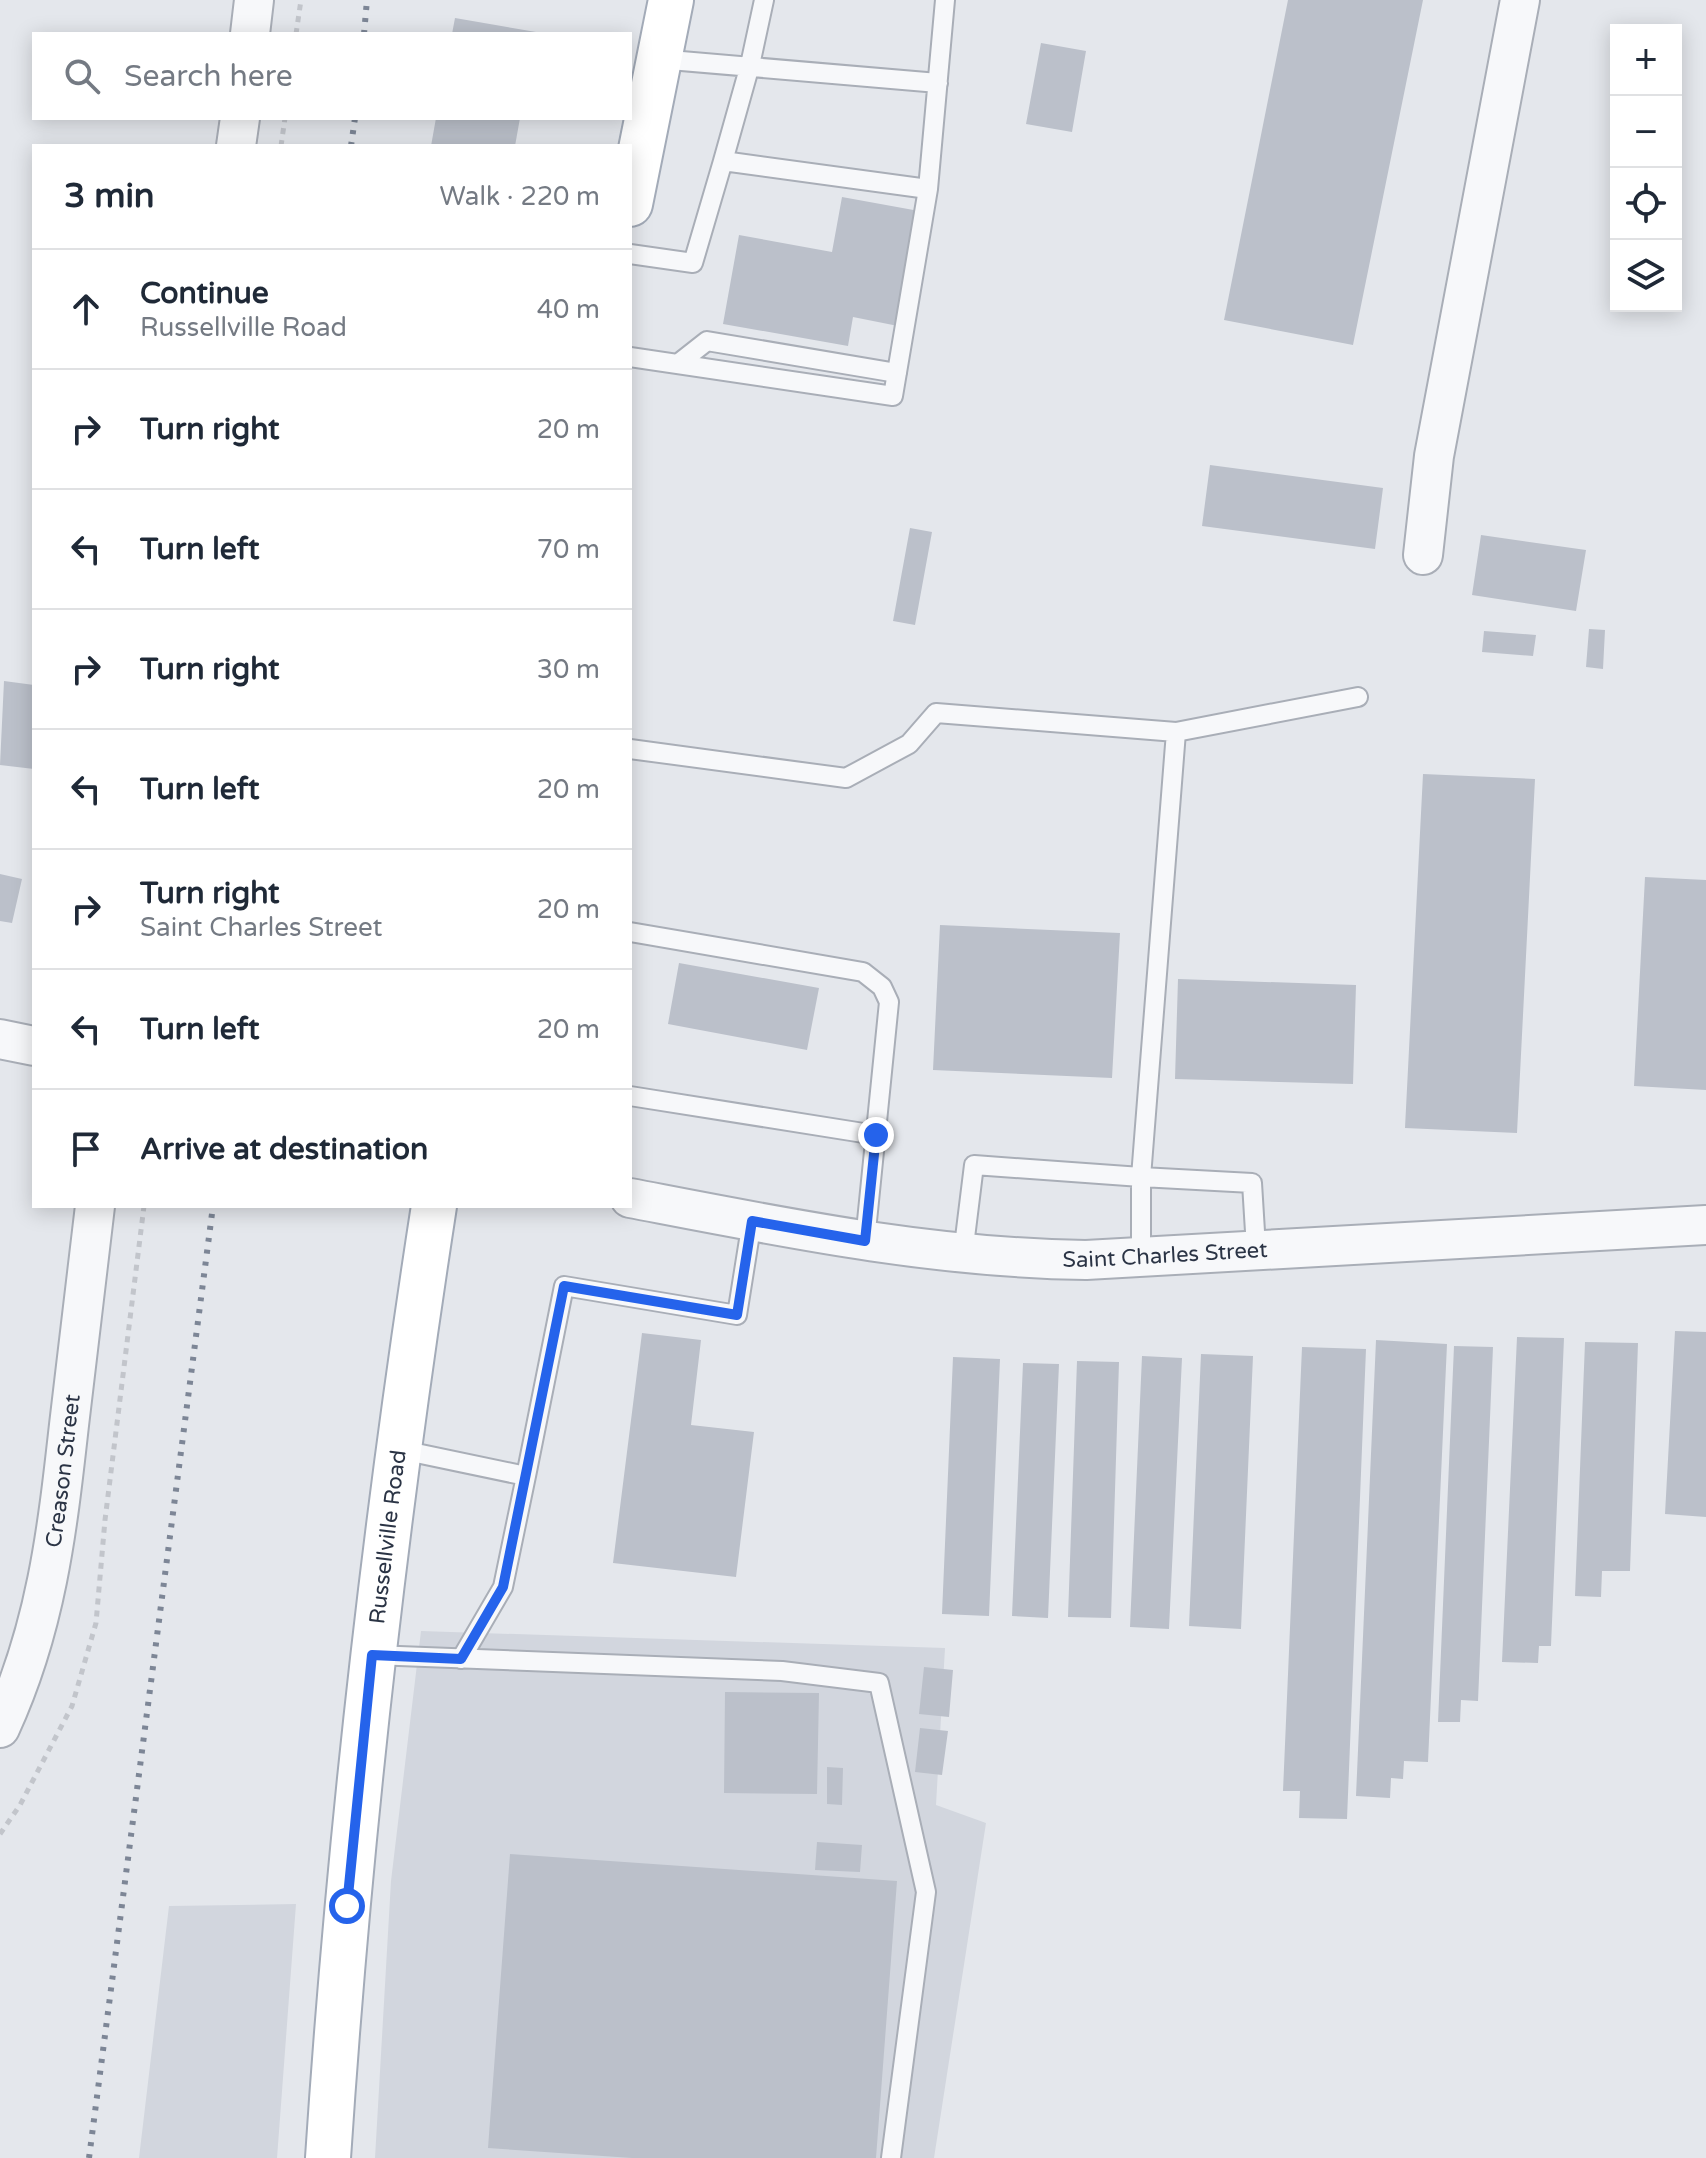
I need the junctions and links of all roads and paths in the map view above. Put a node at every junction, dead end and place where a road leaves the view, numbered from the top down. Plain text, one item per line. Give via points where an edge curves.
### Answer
1 (254, 0) edge
2 (301, 0) edge
3 (671, 0) edge
4 (764, 0) edge
5 (945, 0) edge
6 (1520, 0) edge
7 (250, 32) edge
8 (296, 32) edge
9 (658, 59) junction
10 (750, 65) junction
11 (938, 83) junction
12 (240, 120) edge
13 (285, 120) edge
14 (236, 144) edge
15 (281, 144) edge
16 (723, 161) junction
17 (928, 189) junction
18 (632, 194) edge
19 (632, 254) edge
20 (632, 357) edge
21 (1423, 555) dead end
22 (1358, 697) dead end
23 (1176, 732) junction
24 (632, 749) edge
25 (632, 932) edge
26 (0, 1039) edge
27 (32, 1046) edge
28 (632, 1096) edge
29 (876, 1135) junction
30 (1141, 1177) junction
31 (632, 1198) edge
32 (95, 1208) edge
33 (434, 1208) edge
34 (752, 1221) junction
35 (1706, 1225) edge
36 (865, 1241) junction
37 (1256, 1248) junction
38 (963, 1254) junction
39 (1141, 1257) junction
40 (397, 1449) junction
41 (526, 1476) junction
42 (372, 1655) junction
43 (461, 1659) junction
44 (0, 1728) edge
45 (328, 2158) edge
46 (891, 2158) edge

1 - 7 street
2 - 8 path
3 - 9 main road
4 - 10 lane
5 - 11 lane
6 - 21 street via 1434,456
9 - 10 lane
9 - 18 main road
10 - 11 lane
10 - 16 lane
11 - 17 lane
12 - 14 street
13 - 15 path
16 - 17 lane
16 - 19 lane via 693,263
17 - 20 lane via 893,396
22 - 23 lane
23 - 24 lane via 936,713 909,744 846,778
23 - 30 lane
25 - 29 lane via 863,972 882,987 889,1002
26 - 27 street
28 - 29 lane
29 - 36 lane
30 - 37 lane via 1252,1183
30 - 38 lane via 974,1165
30 - 39 lane
31 - 34 street, Saint Charles Street
32 - 44 street, Creason Street via 44,1600 25,1674
33 - 40 main road, Russellville Road
34 - 36 street, Saint Charles Street
34 - 41 lane via 737,1315 564,1286
35 - 37 street, Saint Charles Street
36 - 38 street, Saint Charles Street
37 - 39 street, Saint Charles Street
38 - 39 street, Saint Charles Street
40 - 41 lane
40 - 42 main road, Russellville Road
41 - 43 lane via 503,1587
42 - 43 lane
42 - 45 main road, Russellville Road
43 - 46 lane via 782,1671 879,1683 926,1892

